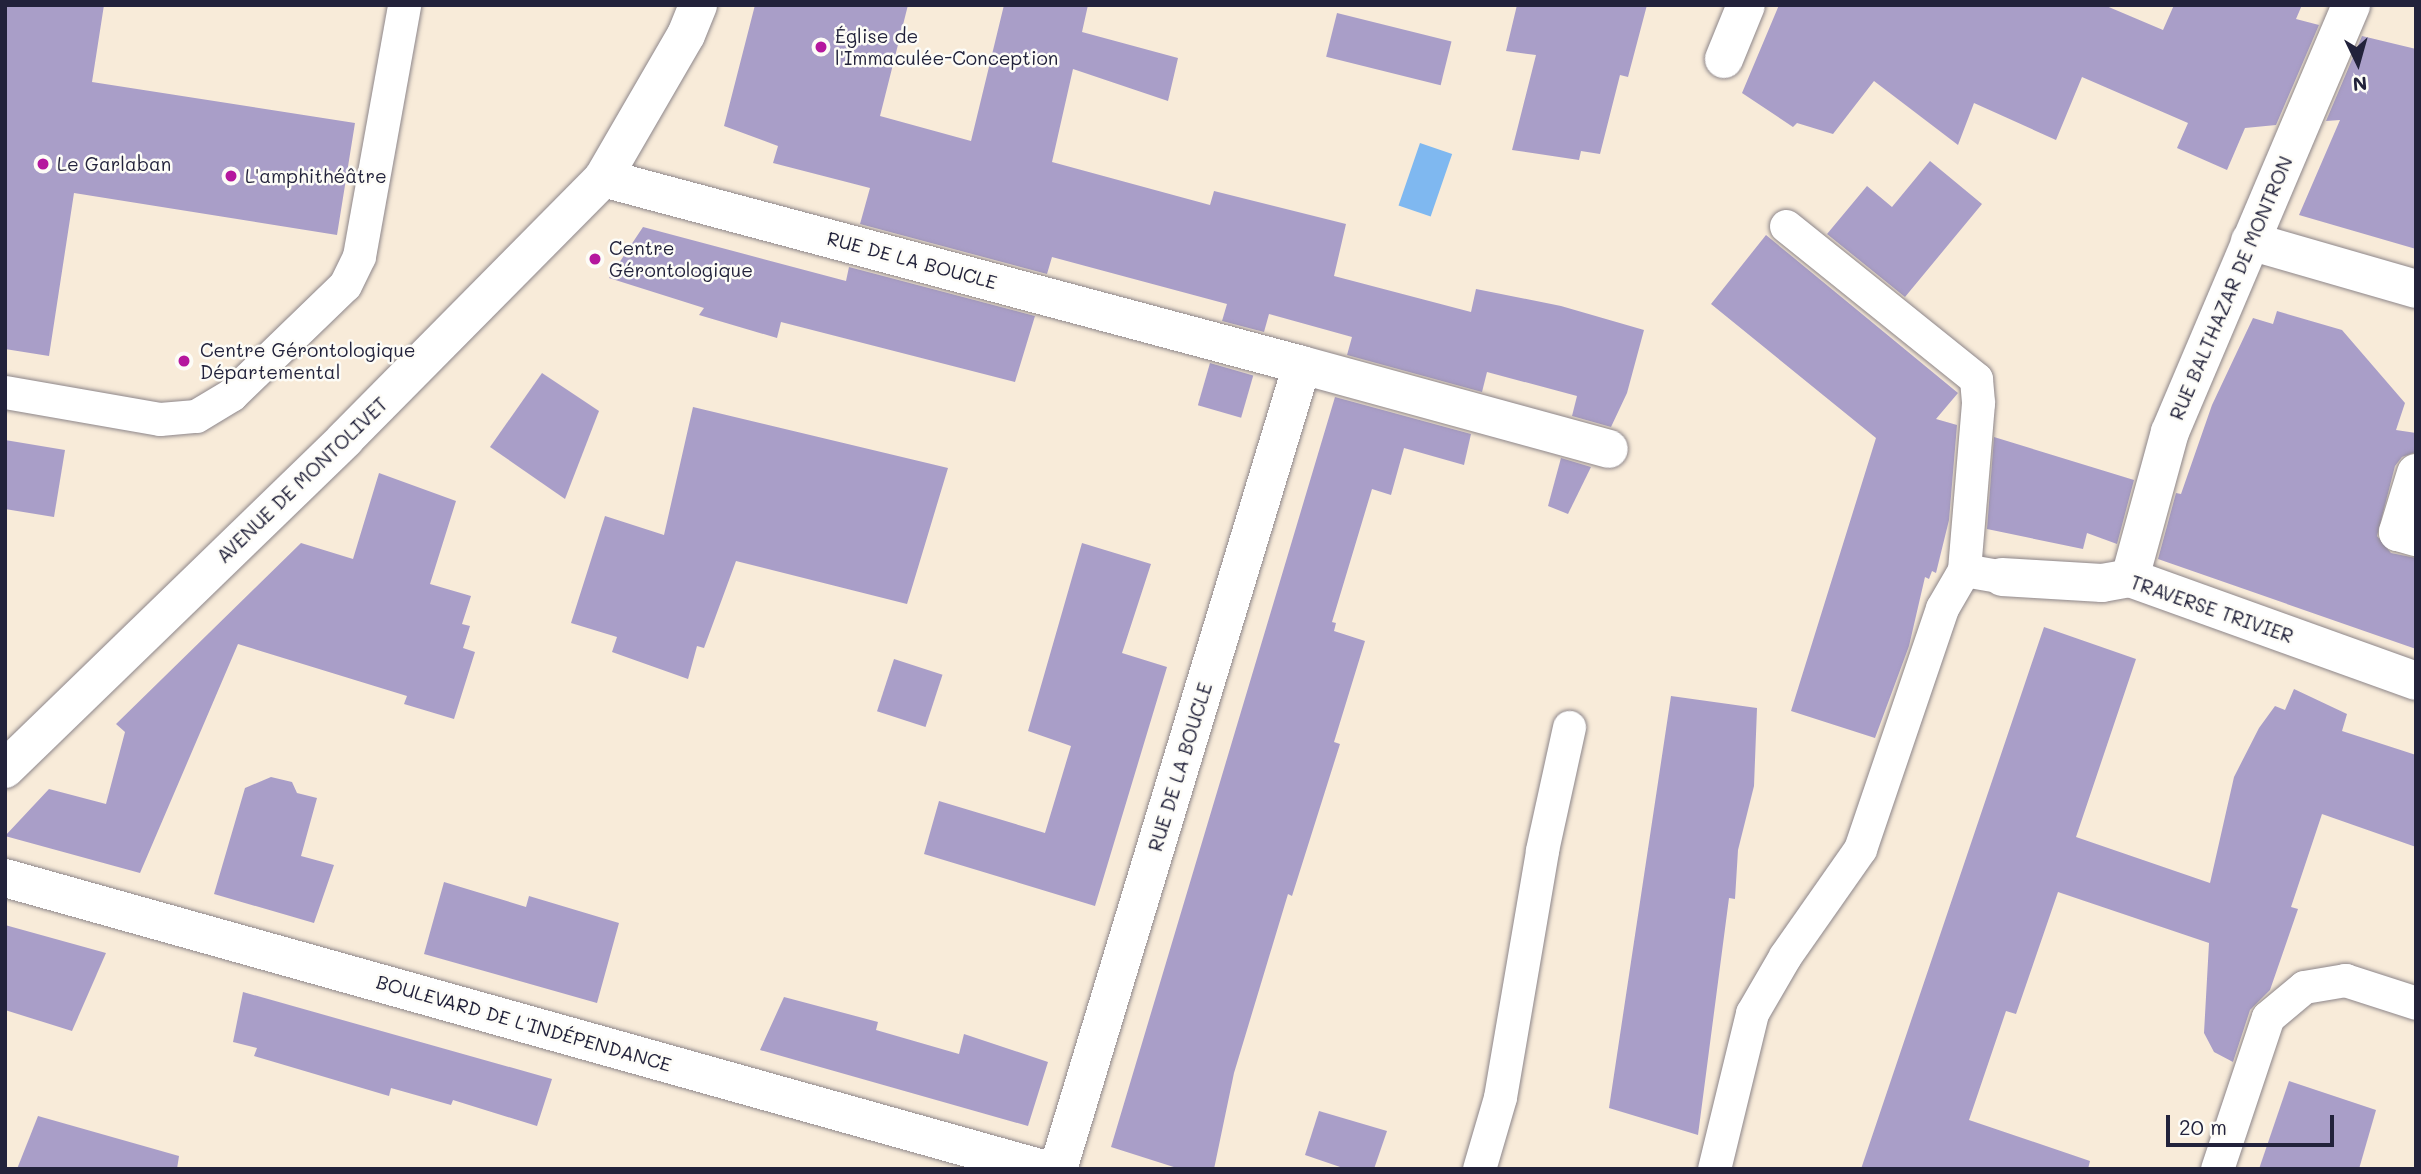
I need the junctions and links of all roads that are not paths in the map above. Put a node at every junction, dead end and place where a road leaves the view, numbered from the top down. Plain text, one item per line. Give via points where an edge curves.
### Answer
1 (404, 5) edge
2 (698, 5) edge
3 (1746, 5) edge
4 (2351, 5) edge
5 (1724, 59) dead end
6 (603, 178) junction
7 (1786, 226) dead end
8 (2250, 241) junction
9 (2416, 289) edge
10 (1302, 365) junction
11 (5, 392) edge
12 (1609, 449) dead end
13 (2416, 473) edge
14 (2416, 537) edge
15 (1964, 570) junction
16 (2002, 578) joint
17 (2130, 578) junction
18 (2416, 681) edge
19 (1569, 727) dead end
20 (5, 769) edge
21 (5, 878) edge
22 (2416, 1003) edge
23 (1043, 1169) edge
24 (1058, 1169) edge
25 (1479, 1169) edge
26 (1714, 1169) edge
27 (2217, 1169) edge

1 - 11 lane via 359,257 345,285 231,395 196,416 160,419
2 - 6 street, AVENUE DE MONTOLIVET via 686,35
3 - 5 street
4 - 8 street, RUE BALTHAZAR DE MONTRON
6 - 10 street, RUE DE LA BOUCLE
6 - 20 street, AVENUE DE MONTOLIVET via 345,439
7 - 15 lane via 1976,379 1979,403
8 - 9 street
8 - 17 street, RUE BALTHAZAR DE MONTRON via 2170,432
10 - 12 street, RUE DE LA BOUCLE
10 - 24 street, RUE DE LA BOUCLE
13 - 14 street via 2398,531
15 - 16 lane
15 - 26 lane via 1942,608 1860,849 1785,956 1752,1013
16 - 17 street, TRAVERSE TRIVIER via 2102,583
17 - 18 street, TRAVERSE TRIVIER
19 - 25 lane via 1542,850 1500,1097
21 - 23 street, BOULEVARD DE L'INDÉPENDANCE
22 - 27 lane via 2345,980 2304,987 2268,1017

